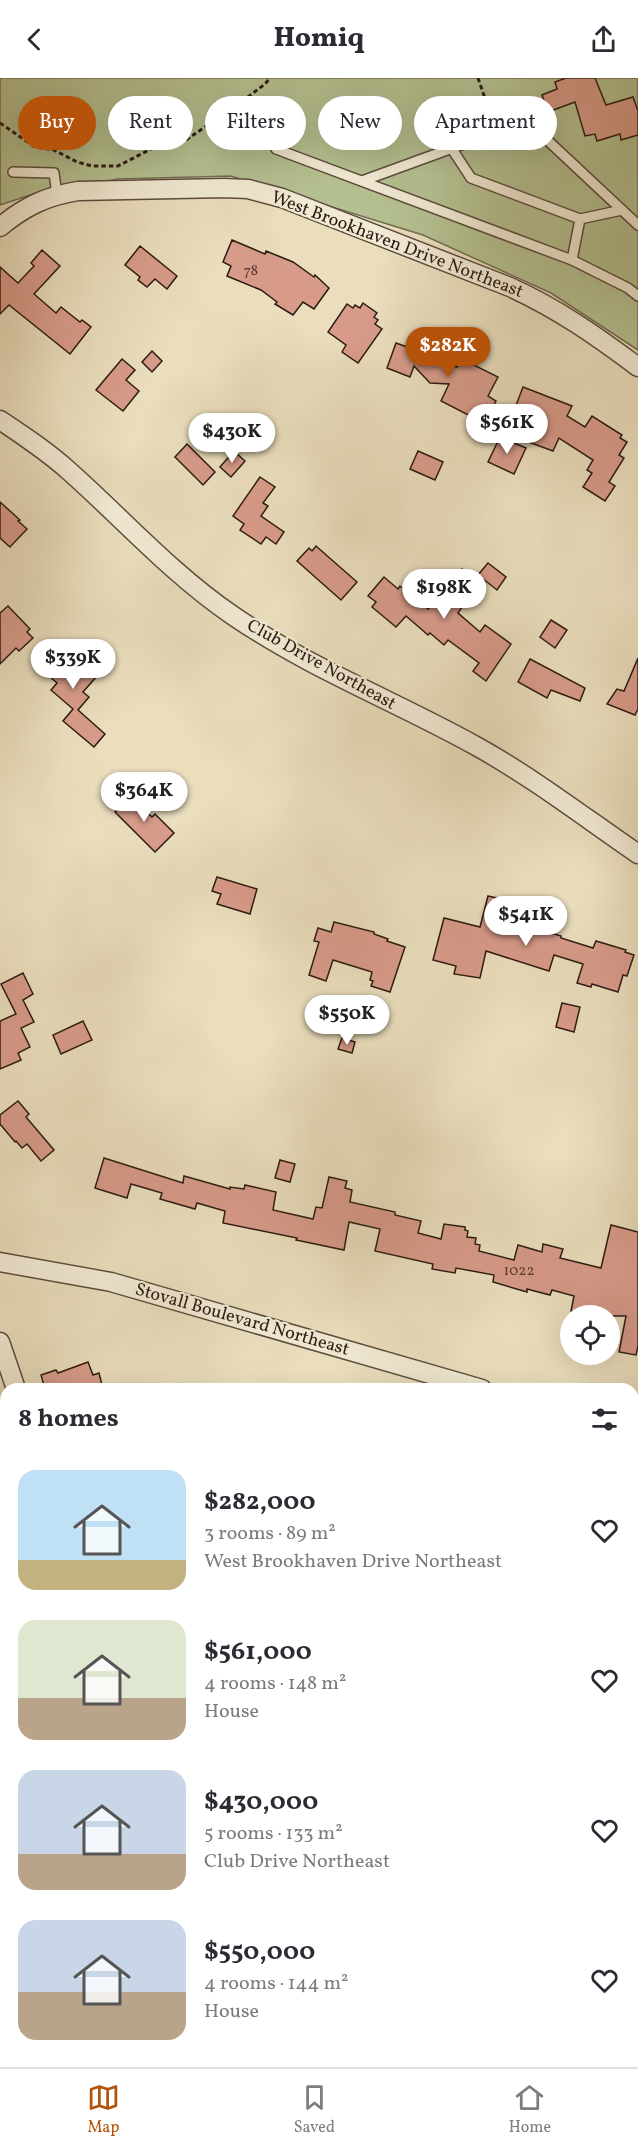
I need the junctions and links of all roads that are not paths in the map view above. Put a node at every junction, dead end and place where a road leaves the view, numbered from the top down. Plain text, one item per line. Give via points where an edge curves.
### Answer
1 (557, 149) edge
2 (279, 150) edge
3 (449, 150) edge
4 (453, 150) edge
5 (13, 172) dead end
6 (362, 181) junction
7 (57, 195) junction
8 (622, 210) junction
9 (580, 219) junction
10 (638, 225) edge
11 (0, 227) edge
12 (572, 260) junction
13 (638, 296) edge
14 (638, 367) edge
15 (0, 420) edge
16 (638, 854) edge
17 (0, 1262) edge
18 (0, 1341) edge
19 (14, 1383) edge
20 (461, 1383) edge

1 - 8 lane
2 - 6 lane
3 - 6 lane
4 - 9 lane via 471,178
5 - 7 lane via 54,173
6 - 12 lane
7 - 11 street, West Brookhaven Drive Northeast via 18,212
7 - 14 street, West Brookhaven Drive Northeast via 78,191 224,188 248,189 282,198 542,302
8 - 9 lane
8 - 10 lane
9 - 12 lane
12 - 13 lane
15 - 16 street, Club Drive Northeast via 69,471 156,553 231,614 325,671 475,745
17 - 20 street, Stovall Boulevard Northeast via 111,1282
18 - 19 street

